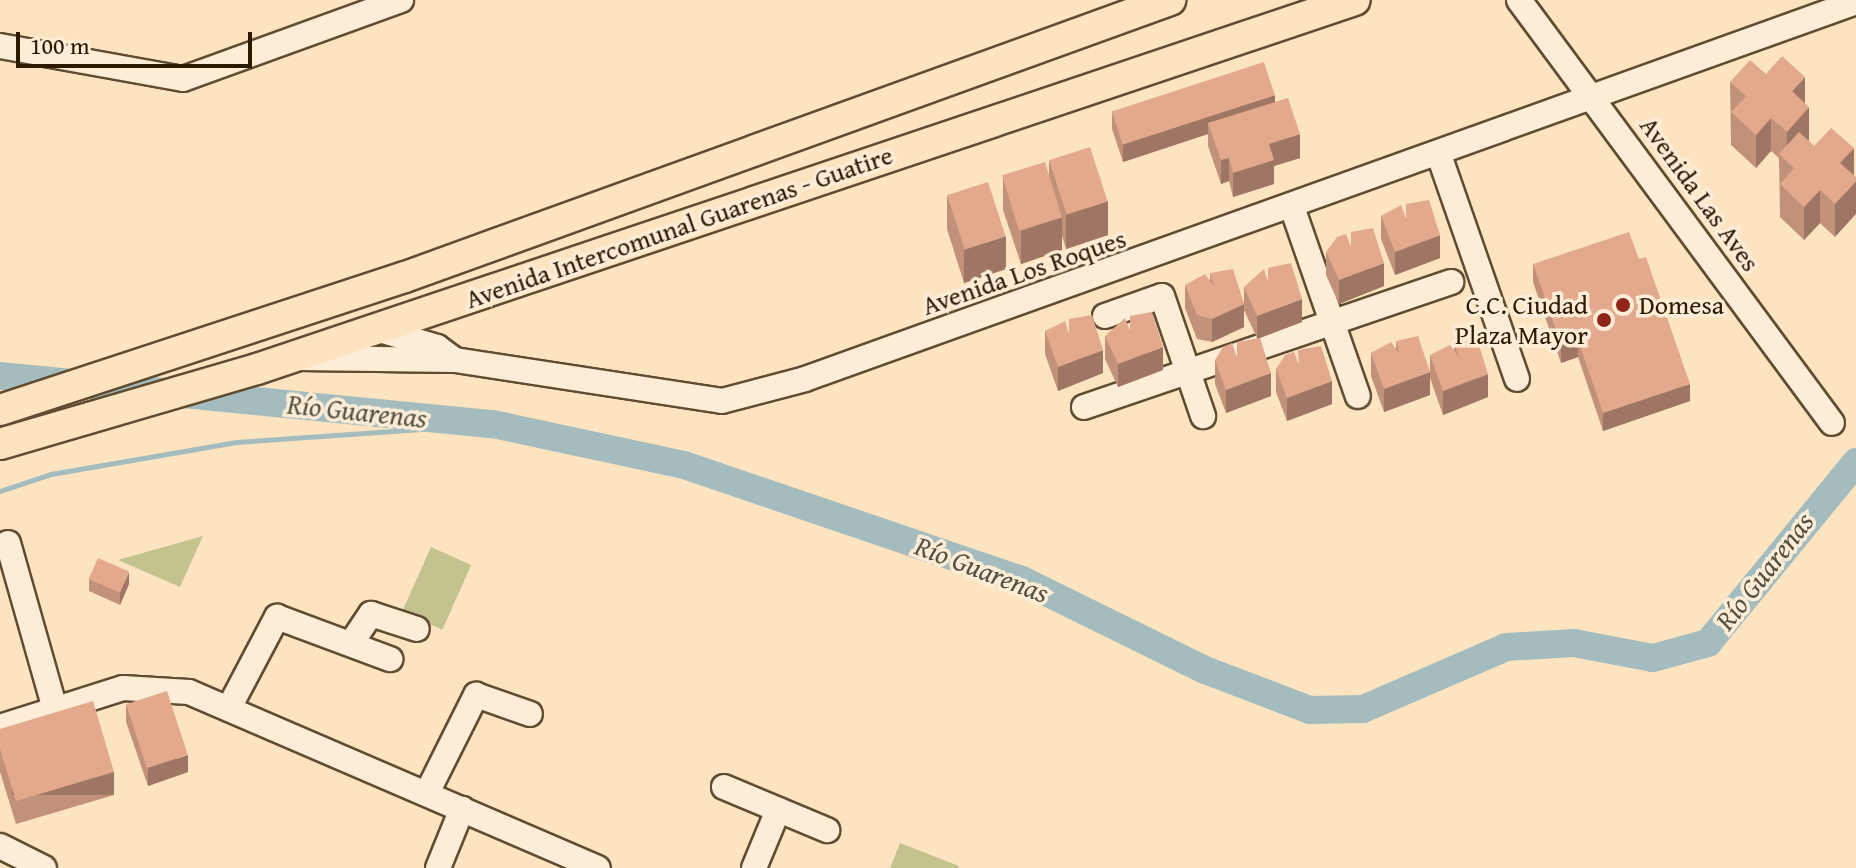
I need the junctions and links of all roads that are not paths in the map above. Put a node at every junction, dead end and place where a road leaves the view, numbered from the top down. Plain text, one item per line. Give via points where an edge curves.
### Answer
1 (401, 0) edge
2 (1170, 0) edge
3 (1355, 0) edge
4 (1519, 0) edge
5 (1856, 2) edge
6 (0, 46) edge
7 (1597, 99) junction
8 (1439, 155) junction
9 (1292, 207) junction
10 (1451, 282) dead end
11 (1105, 316) dead end
12 (1333, 322) junction
13 (376, 329) junction
14 (288, 358) junction
15 (455, 360) junction
16 (1188, 372) junction
17 (1517, 379) dead end
18 (1358, 396) dead end
19 (1084, 407) dead end
20 (0, 410) edge
21 (1203, 416) dead end
22 (1832, 423) dead end
23 (0, 444) edge
24 (8, 543) dead end
25 (417, 629) dead end
26 (352, 642) junction
27 (390, 659) dead end
28 (230, 706) junction
29 (55, 709) junction
30 (530, 714) dead end
31 (0, 727) edge
32 (724, 787) dead end
33 (427, 793) junction
34 (462, 809) junction
35 (778, 810) junction
36 (827, 830) dead end
37 (0, 846) edge
38 (44, 868) edge
39 (438, 868) edge
40 (598, 868) edge
41 (754, 868) edge

1 - 6 street via 183,79
2 - 20 main road, Avenida Intercomunal Guarenas - Guatire via 156,363
3 - 13 main road, Avenida Intercomunal Guarenas - Guatire
4 - 7 street, Avenida Las Aves
5 - 7 street, Avenida Los Roques
7 - 8 street, Avenida Los Roques
7 - 22 street, Avenida Las Aves
8 - 9 street, Avenida Los Roques
8 - 17 street
9 - 12 street
9 - 15 street, Avenida Los Roques via 722,401
10 - 12 street
11 - 16 street via 1162,296
12 - 16 street
12 - 18 street
13 - 14 main road, Avenida Intercomunal Guarenas - Guatire
13 - 15 street, Avenida Los Roques via 437,347
14 - 15 street, Avenida Los Roques
14 - 23 main road, Avenida Intercomunal Guarenas - Guatire
16 - 19 street
16 - 21 street
24 - 29 street
25 - 26 street via 371,614
26 - 27 street
26 - 28 street via 277,617
28 - 29 street via 143,685
28 - 33 street
29 - 31 street
30 - 33 street via 476,695
32 - 35 street
33 - 34 street
34 - 39 street
34 - 40 street
35 - 36 street
35 - 41 street
37 - 38 street

